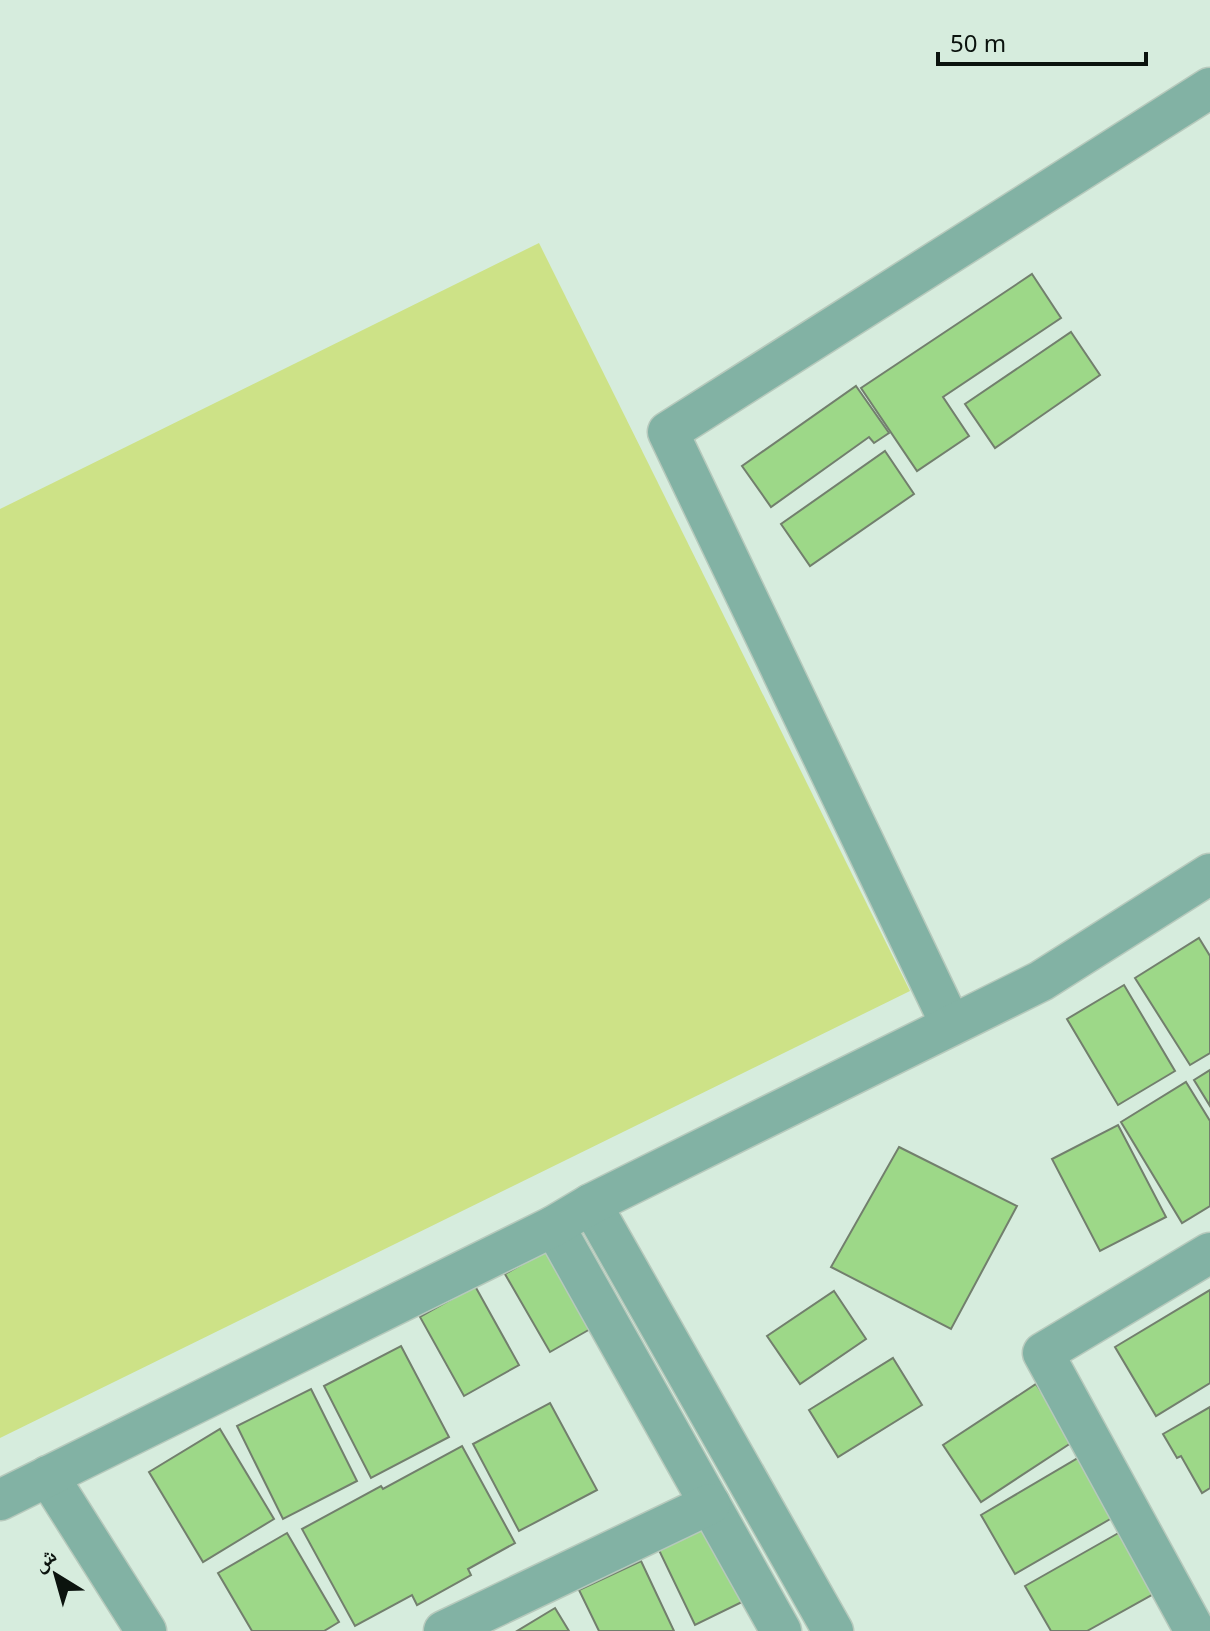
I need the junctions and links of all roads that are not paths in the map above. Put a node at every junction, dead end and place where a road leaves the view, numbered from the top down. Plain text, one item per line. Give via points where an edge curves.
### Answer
1 (1210, 88) edge
2 (1210, 874) edge
3 (951, 1025) junction
4 (591, 1204) junction
5 (554, 1226) junction
6 (1210, 1253) edge
7 (48, 1476) junction
8 (0, 1500) edge
9 (710, 1504) junction
10 (146, 1631) edge
11 (444, 1631) edge
12 (781, 1631) edge
13 (833, 1631) edge
14 (1195, 1631) edge

1 - 3 street via 668,432
2 - 3 street via 1041,981
3 - 4 street
4 - 5 street
4 - 13 street
5 - 7 street
5 - 9 street
6 - 14 street via 1043,1353
7 - 8 street
7 - 10 street
9 - 11 street
9 - 12 street

